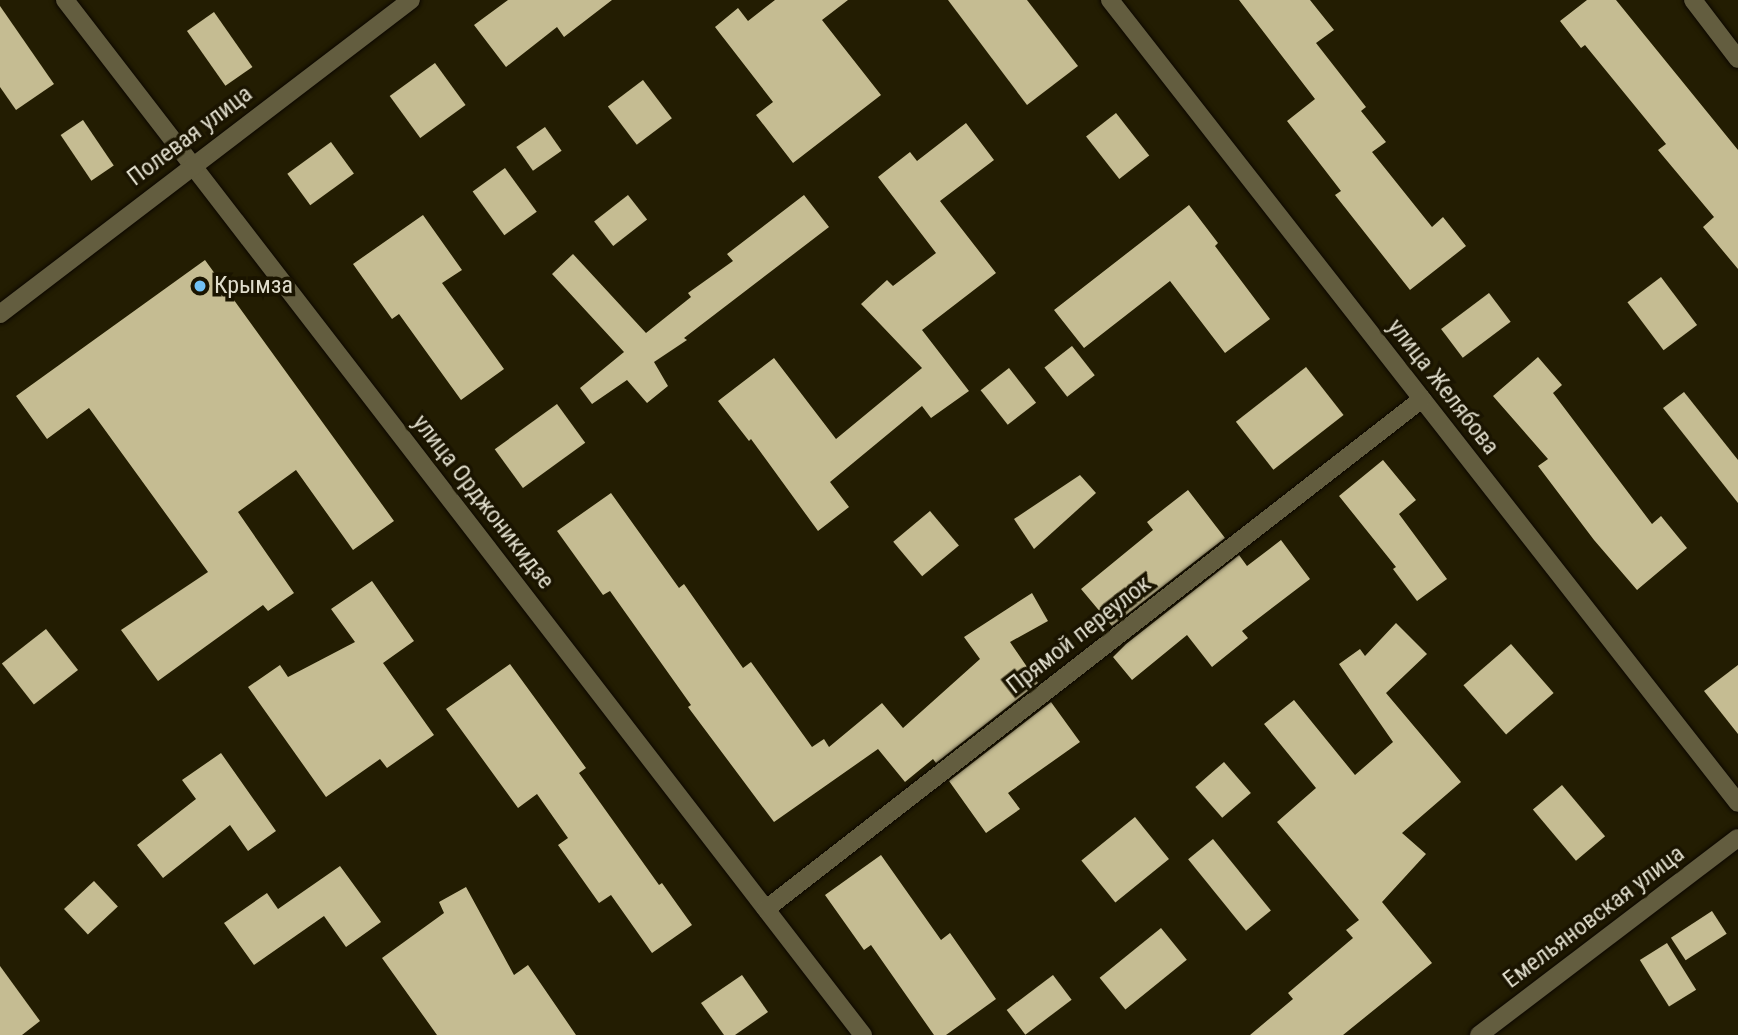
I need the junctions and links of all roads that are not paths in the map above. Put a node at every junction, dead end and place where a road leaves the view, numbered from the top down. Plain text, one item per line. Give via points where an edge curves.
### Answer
1 (65, 0) edge
2 (411, 0) edge
3 (1110, 0) edge
4 (1693, 0) edge
5 (1738, 59) edge
6 (192, 164) junction
7 (0, 314) edge
8 (1422, 399) junction
9 (1738, 803) edge
10 (1738, 838) edge
11 (766, 909) junction
12 (863, 1035) edge
13 (1479, 1035) edge

1 - 6 street, улица Орджоникидзе
2 - 6 street, Полевая улица
3 - 8 street, улица Желябова
4 - 5 street
6 - 7 street, Полевая улица
6 - 11 street, улица Орджоникидзе
8 - 9 street, улица Желябова
8 - 11 street, Прямой переулок
10 - 13 street, Емельяновская улица
11 - 12 street, улица Орджоникидзе

